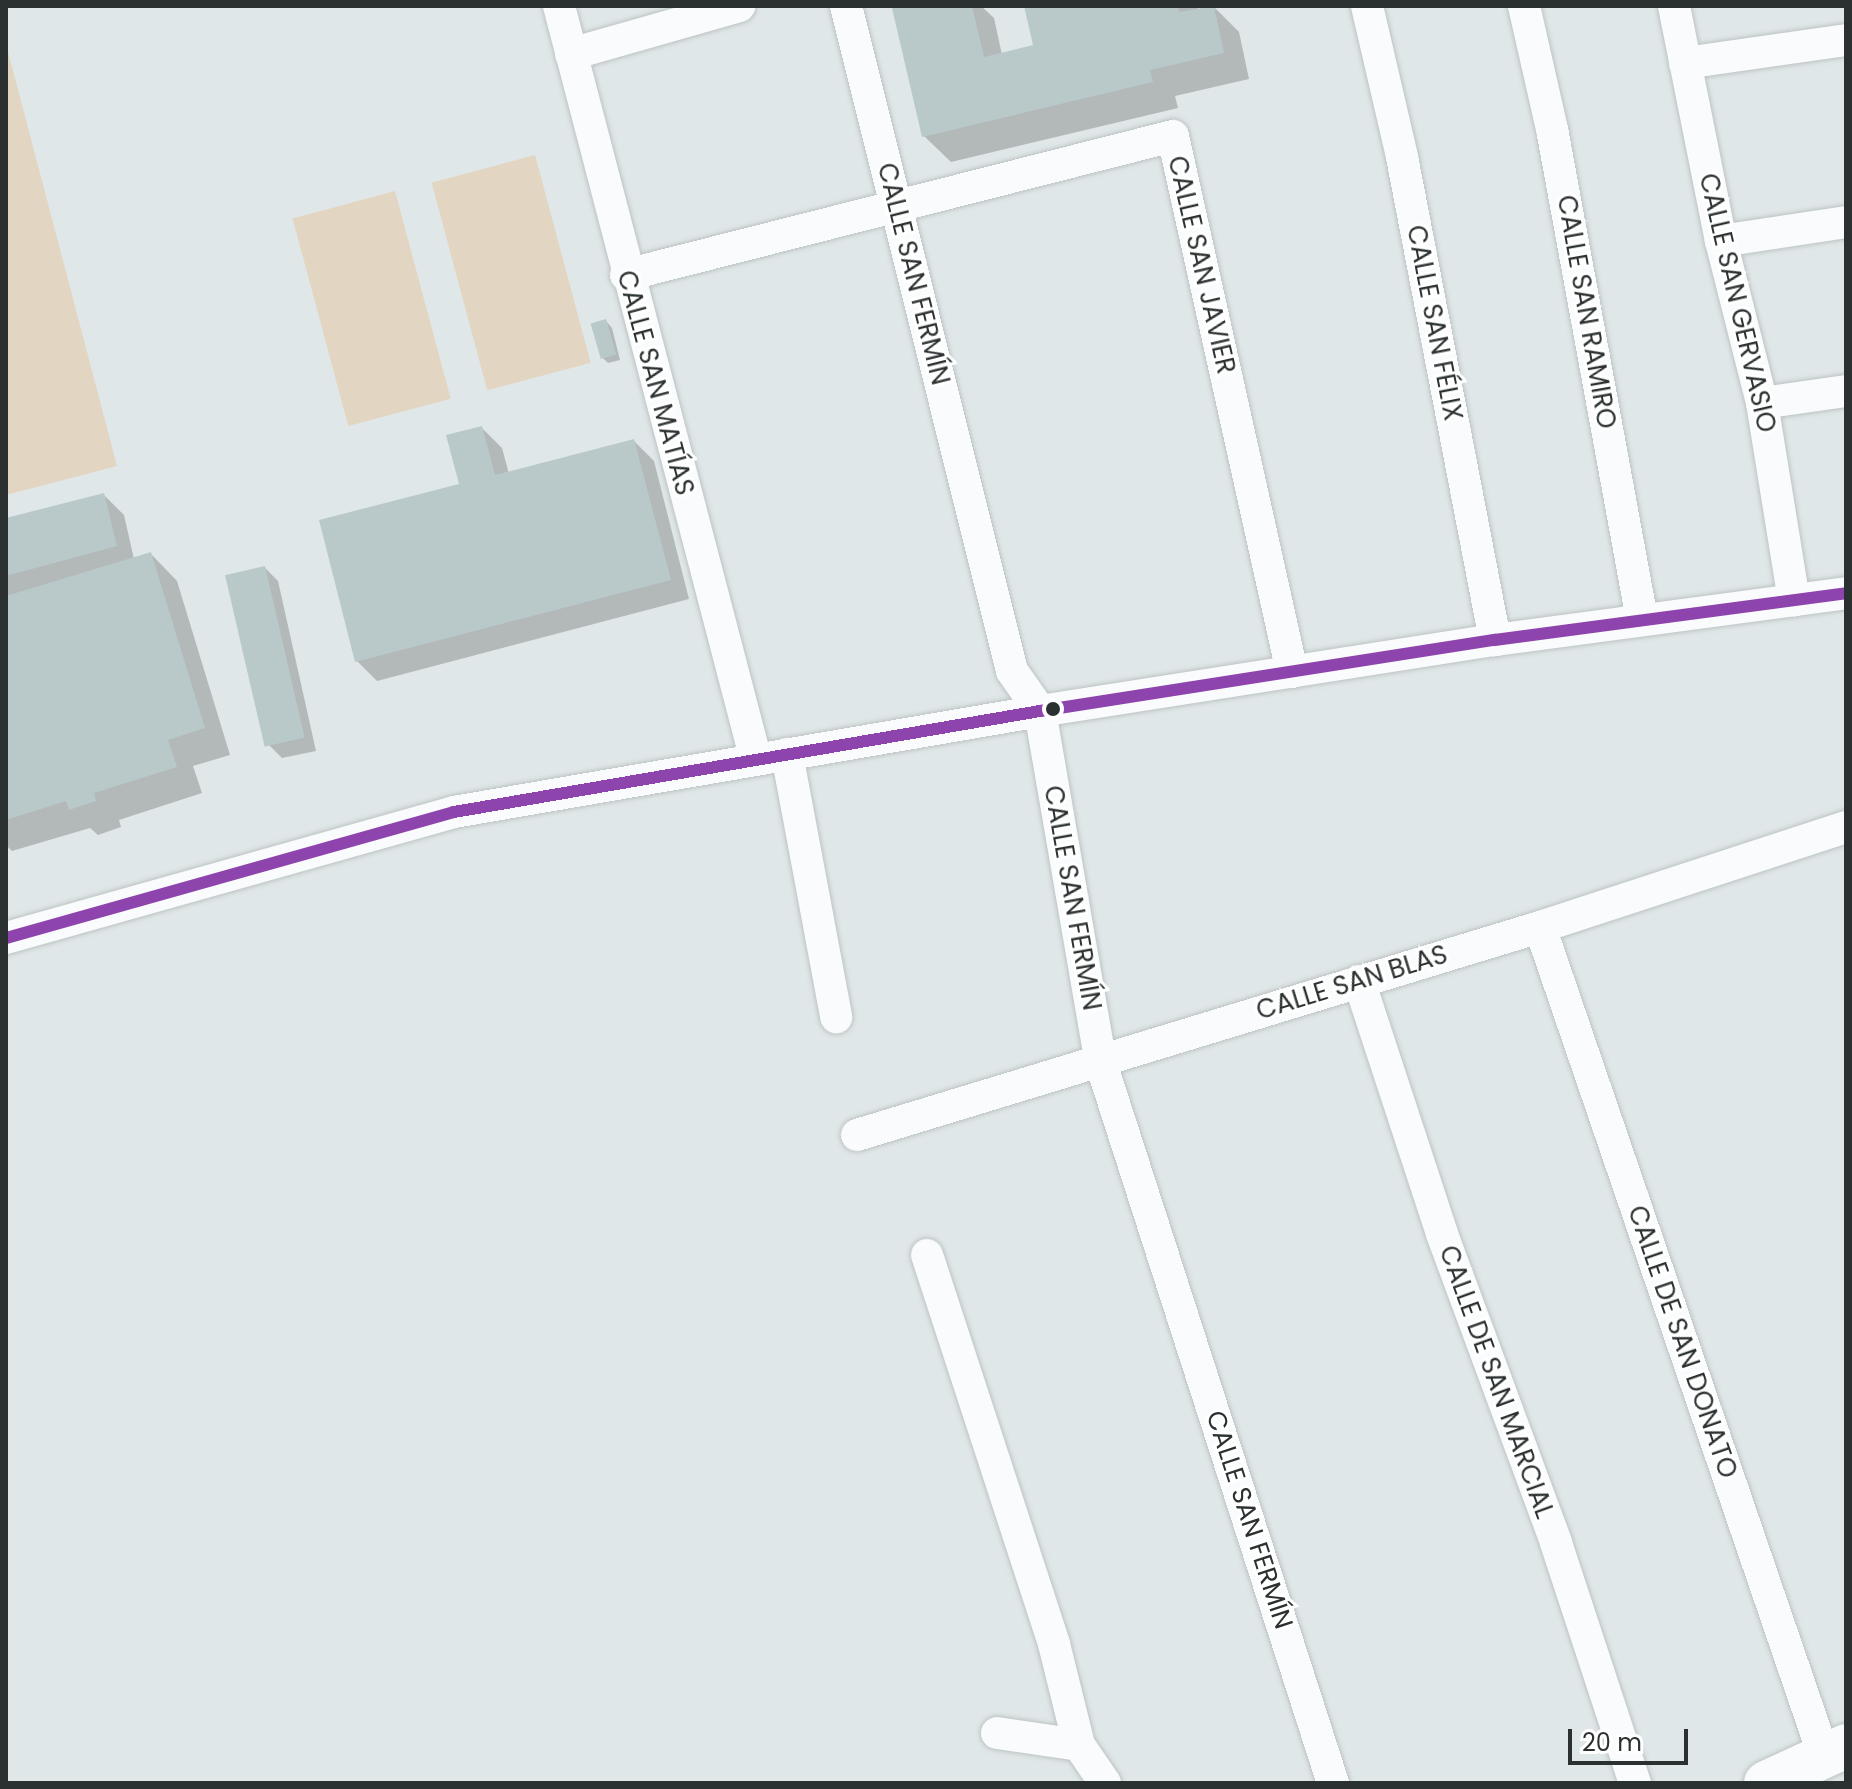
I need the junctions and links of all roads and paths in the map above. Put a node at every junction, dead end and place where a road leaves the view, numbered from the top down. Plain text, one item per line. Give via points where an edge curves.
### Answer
1 (559, 6) edge
2 (739, 6) edge
3 (846, 6) edge
4 (1367, 6) edge
5 (1524, 6) edge
6 (1674, 6) edge
7 (1846, 40) edge
8 (571, 54) junction
9 (1685, 63) junction
10 (896, 206) junction
11 (1846, 222) edge
12 (1721, 241) junction
13 (626, 275) junction
14 (1846, 391) edge
15 (1762, 403) junction
16 (1846, 593) edge
17 (1794, 600) junction
18 (1642, 619) junction
19 (1495, 640) junction
20 (1292, 672) junction
21 (1040, 711) junction
22 (787, 754) junction
23 (756, 760) junction
24 (1844, 834) edge
25 (1540, 927) junction
26 (6, 938) edge
27 (1359, 981) junction
28 (836, 1017) dead end
29 (1100, 1060) junction
30 (857, 1135) dead end
31 (927, 1255) dead end
32 (997, 1733) dead end
33 (1079, 1745) junction
34 (1835, 1751) edge
35 (1105, 1783) edge
36 (1333, 1783) edge
37 (1635, 1783) edge
38 (1766, 1783) edge

1 - 8 street, CALLE SAN MATÍAS
2 - 8 street
3 - 10 street, CALLE SAN FERMÍN
4 - 19 street, CALLE SAN FÉLIX via 1402,157
5 - 18 street, CALLE SAN RAMIRO via 1552,129
6 - 9 street, CALLE SAN GERVASIO
7 - 9 street
8 - 13 street, CALLE SAN MATÍAS
9 - 12 street, CALLE SAN GERVASIO
10 - 13 street
10 - 20 street, CALLE SAN JAVIER via 1173,136
10 - 21 street, CALLE SAN FERMÍN via 1012,671
11 - 12 street
12 - 15 street, CALLE SAN GERVASIO
13 - 23 street, CALLE SAN MATÍAS
14 - 15 street
15 - 17 street, CALLE SAN GERVASIO
16 - 17 street
17 - 18 street
18 - 19 street
19 - 20 street
20 - 21 street
21 - 22 street
21 - 29 street, CALLE SAN FERMÍN
22 - 23 street
22 - 28 street
23 - 26 street via 454,812
24 - 25 street, CALLE SAN BLAS
25 - 27 street, CALLE SAN BLAS
25 - 34 street, CALLE DE SAN DONATO
27 - 29 street, CALLE SAN BLAS
27 - 37 street, CALLE DE SAN MARCIAL
29 - 30 street, CALLE SAN BLAS
29 - 36 street, CALLE SAN FERMÍN
31 - 33 street via 1054,1644
32 - 33 street
33 - 35 street
34 - 38 street

